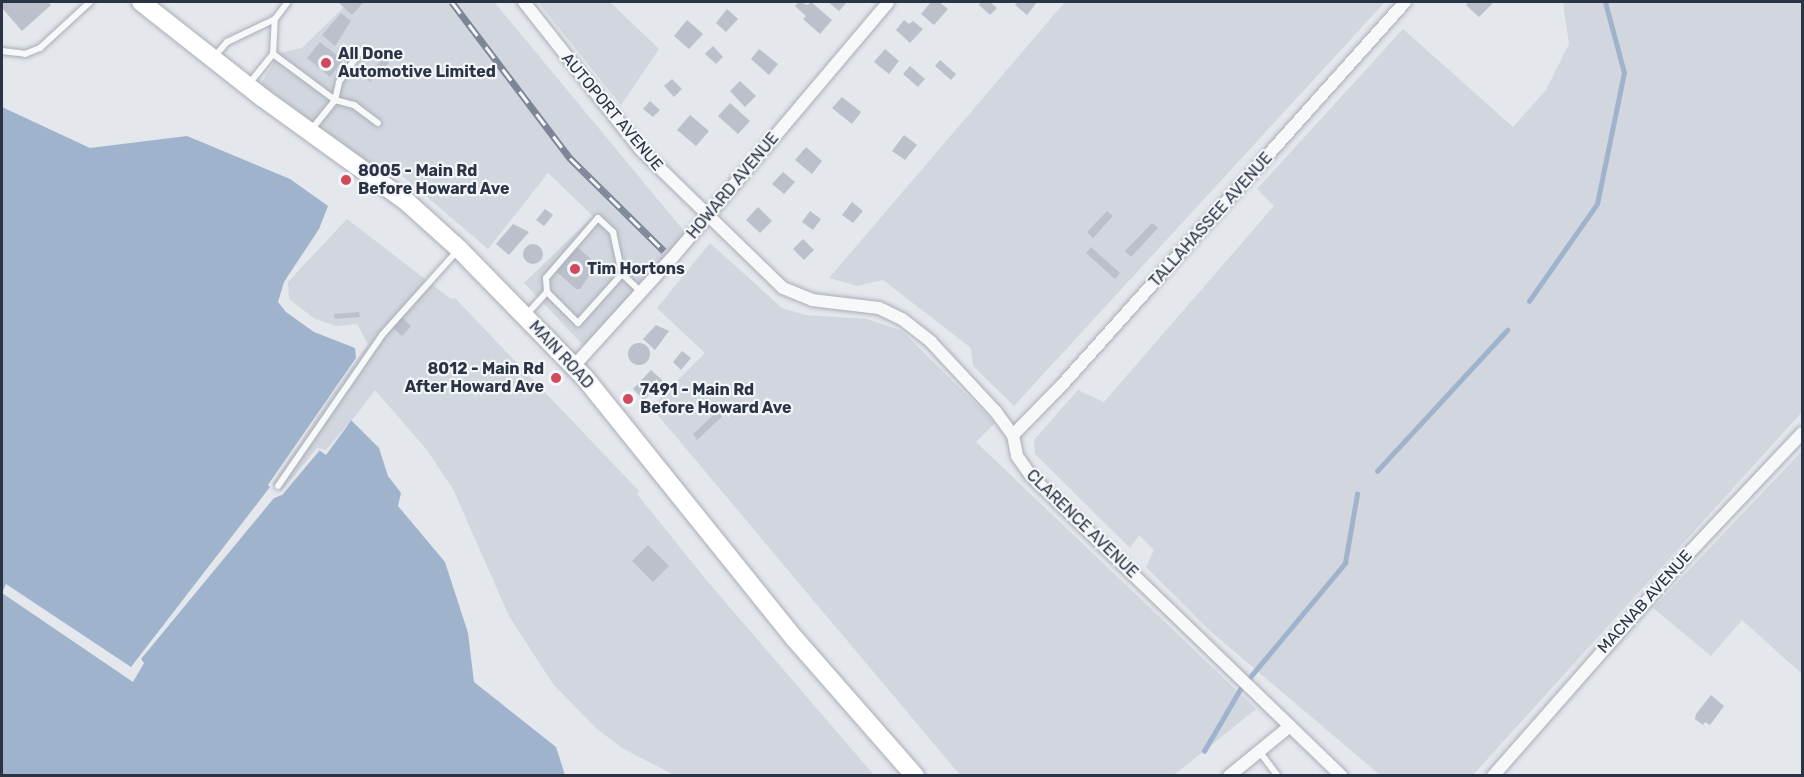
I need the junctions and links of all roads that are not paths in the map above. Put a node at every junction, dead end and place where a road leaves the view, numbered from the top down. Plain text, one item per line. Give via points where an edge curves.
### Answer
1 (90, 2) edge
2 (141, 2) edge
3 (288, 2) edge
4 (524, 2) edge
5 (888, 2) edge
6 (1405, 2) edge
7 (275, 19) junction
8 (2, 51) edge
9 (361, 51) dead end
10 (273, 54) junction
11 (214, 58) junction
12 (248, 85) junction
13 (335, 100) junction
14 (378, 123) dead end
15 (311, 129) junction
16 (706, 217) junction
17 (459, 249) junction
18 (622, 274) junction
19 (548, 292) junction
20 (641, 292) junction
21 (525, 316) junction
22 (573, 367) junction
23 (1803, 433) edge
24 (1013, 435) junction
25 (278, 486) dead end
26 (1290, 726) junction
27 (1259, 751) junction
28 (915, 776) edge
29 (1229, 776) edge
30 (1278, 776) edge
31 (1342, 776) edge
32 (1493, 776) edge

1 - 8 lane via 40,48 26,54
2 - 11 main road, MAIN ROAD
3 - 7 lane
4 - 16 street, AUTOPORT AVENUE via 612,116
5 - 16 street, HOWARD AVENUE
6 - 24 street, TALLAHASSEE AVENUE
7 - 10 lane
7 - 11 lane via 227,42
9 - 13 lane via 339,82
10 - 12 lane
10 - 13 lane
11 - 12 main road, MAIN ROAD
12 - 15 main road, MAIN ROAD
13 - 14 lane via 354,105
13 - 15 lane
15 - 17 main road, MAIN ROAD via 407,202
16 - 20 street, HOWARD AVENUE
16 - 24 street, CLARENCE AVENUE via 783,288 812,300 872,305 907,322 960,370
17 - 21 main road, MAIN ROAD
17 - 25 lane via 382,336
18 - 19 lane via 578,323
18 - 19 lane via 613,232 598,218 546,278
18 - 20 lane
19 - 21 lane
20 - 22 street, HOWARD AVENUE
21 - 22 main road, MAIN ROAD
22 - 28 main road, MAIN ROAD via 795,639
23 - 32 street, MACNAB AVENUE via 1689,553
24 - 26 street, CLARENCE AVENUE via 1017,456 1030,476
26 - 27 street
26 - 31 street, CLARENCE AVENUE
27 - 29 street
27 - 30 lane

